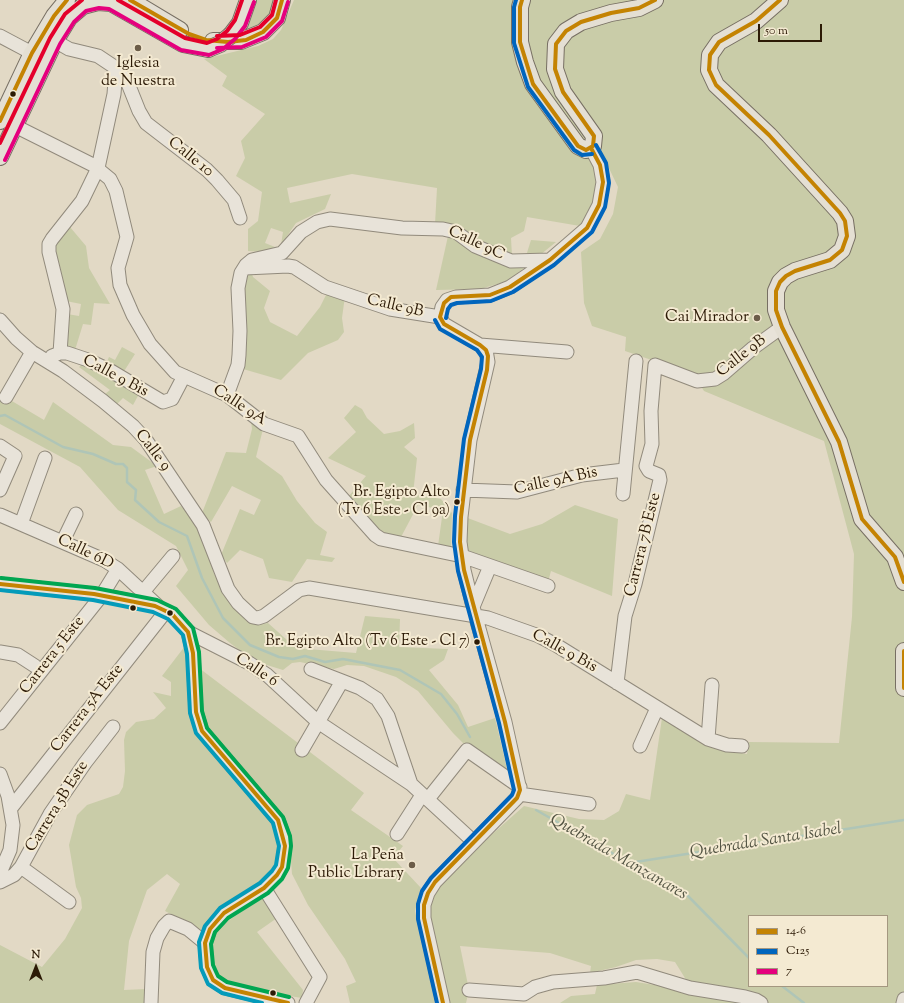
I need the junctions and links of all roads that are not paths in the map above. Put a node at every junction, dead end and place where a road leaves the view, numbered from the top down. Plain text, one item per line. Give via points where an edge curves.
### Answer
1 (67, 0) edge
2 (130, 0) edge
3 (248, 0) edge
4 (282, 0) edge
5 (522, 0) edge
6 (655, 0) edge
7 (780, 0) edge
8 (0, 36) edge
9 (55, 41) junction
10 (212, 45) junction
11 (32, 53) junction
12 (116, 68) junction
13 (7, 124) edge
14 (591, 148) junction
15 (0, 157) edge
16 (98, 168) junction
17 (240, 218) dead end
18 (550, 260) junction
19 (244, 268) junction
20 (440, 317) junction
21 (0, 320) edge
22 (782, 327) junction
23 (480, 345) junction
24 (32, 352) junction
25 (567, 352) dead end
26 (60, 353) junction
27 (45, 360) junction
28 (636, 361) dead end
29 (655, 365) joint
30 (184, 376) junction
31 (227, 395) junction
32 (6, 397) dead end
33 (0, 446) edge
34 (45, 458) dead end
35 (624, 470) junction
36 (0, 490) edge
37 (463, 490) junction
38 (623, 494) dead end
39 (76, 514) dead end
40 (0, 515) edge
41 (21, 524) junction
42 (63, 541) junction
43 (172, 556) dead end
44 (462, 556) junction
45 (490, 566) junction
46 (118, 569) junction
47 (904, 582) edge
48 (0, 584) edge
49 (548, 586) dead end
50 (300, 590) joint
51 (143, 592) junction
52 (102, 595) junction
53 (163, 609) junction
54 (474, 612) junction
55 (188, 632) junction
56 (904, 651) edge
57 (0, 652) edge
58 (35, 666) dead end
59 (311, 669) dead end
60 (342, 681) junction
61 (617, 683) junction
62 (712, 685) dead end
63 (904, 688) edge
64 (657, 708) junction
65 (318, 722) junction
66 (0, 723) edge
67 (113, 727) dead end
68 (708, 739) junction
69 (640, 746) dead end
70 (742, 746) dead end
71 (302, 750) dead end
72 (0, 774) edge
73 (411, 784) junction
74 (520, 791) junction
75 (425, 797) junction
76 (589, 804) dead end
77 (11, 808) junction
78 (396, 834) dead end
79 (474, 842) junction
80 (21, 867) junction
81 (0, 873) edge
82 (0, 882) edge
83 (264, 888) junction
84 (69, 902) dead end
85 (205, 943) junction
86 (469, 990) dead end
87 (238, 998) edge
88 (522, 998) edge
89 (904, 999) edge
90 (151, 1003) edge
91 (288, 1003) edge
92 (306, 1003) edge
93 (443, 1003) edge
94 (761, 1003) edge
95 (903, 1003) edge

1 - 11 main road via 54,16
2 - 10 main road via 184,32
3 - 10 main road, bridge via 240,23 231,35 220,44
4 - 10 main road via 277,18 263,32 241,41
5 - 14 main road via 520,42 534,84 578,146 584,149
6 - 14 main road via 644,6 573,25 556,44 554,61 557,75 563,92 593,133 595,141
7 - 22 main road via 756,21 719,42 710,55 709,65 716,85 769,135 840,213 847,226 844,246 835,257 790,273 780,282 775,302
8 - 11 street
9 - 10 main road via 74,13 92,2 111,3 183,44
9 - 12 street, Calle 10 via 69,49 98,56
9 - 13 main road
11 - 13 main road
12 - 16 street via 114,94
12 - 17 street, Calle 10 via 128,81 141,117 207,170 234,200
13 - 15 main road
13 - 16 street, Calle 9A
14 - 18 street via 603,174 599,205 587,228
16 - 26 street via 82,201 49,244 63,309
16 - 30 street, Calle 9A via 110,179 116,191 127,233 127,242 118,268 118,279 123,294 150,344 166,363
18 - 19 street, Calle 9C via 511,261 475,246 449,230 402,228 330,219 306,228 282,253 256,259
18 - 20 street via 496,294 456,296 447,300
19 - 20 street, Calle 9B via 294,267 325,287 390,309
19 - 31 street via 238,283 238,365
20 - 23 street, Calle 9B via 444,324
21 - 24 street, Calle 9
22 - 29 street, Calle 9B via 715,379 697,381
22 - 47 main road via 839,442 862,519 895,557
23 - 25 street, Calle 9B
23 - 37 street via 486,350 488,362 472,428
24 - 27 street, Calle 9
24 - 32 street
26 - 27 street
26 - 30 street, Calle 9 Bis via 99,365 161,402 172,398
27 - 50 street, Calle 9 via 103,401 146,440 203,526 232,596 250,615 258,618 264,616
28 - 35 street
29 - 61 street, Carrera 7B Este via 651,411 652,444 646,466 649,471 659,475 660,480 625,616
30 - 31 street, Calle 9A
31 - 44 street, Calle 9A via 264,424 301,439 326,480 375,535 390,541
33 - 36 street via 15,456
34 - 41 street
35 - 37 street, Calle 9A Bis via 575,476 517,492
35 - 38 street
37 - 44 street via 460,528
39 - 42 street
40 - 41 street, Calle 6D
41 - 42 street, Calle 6D
42 - 46 street, Calle 6D via 93,554
43 - 51 street
44 - 45 street, Calle 9A
44 - 54 street
45 - 49 street, Calle 9A
45 - 54 street
46 - 51 street, Calle 6D
46 - 52 street, Carrera 5 Este
48 - 52 street, Calle 6
50 - 54 street, Calle 9 Bis via 314,588
51 - 53 street, Calle 6D
52 - 53 street, Calle 6
52 - 66 street, Carrera 5 Este
53 - 55 street, Calle 6 via 177,619
53 - 77 street, Carrera 5A Este
54 - 61 street, Calle 9 Bis via 539,636
54 - 74 street via 505,722
55 - 65 street, Calle 6 via 258,668
55 - 83 street via 193,653 196,712 202,731 273,814 280,824 284,837 282,867
56 - 63 main road
57 - 58 street via 18,655
59 - 60 street
60 - 65 street
60 - 73 street via 366,691 383,707 392,725
61 - 64 street, Calle 9 Bis
62 - 68 street
64 - 68 street, Calle 9 Bis
64 - 69 street
65 - 71 street
65 - 73 street, Calle 6
67 - 80 street, Carrera 5B Este via 50,814
68 - 70 street, Calle 9 Bis via 727,745
72 - 77 street
73 - 75 street, Calle 6
74 - 75 street via 467,750
74 - 76 street
74 - 79 street
75 - 78 street
75 - 79 street, Calle 6
77 - 81 street via 12,842 8,858
79 - 93 street via 435,882 428,892 424,905 424,918
80 - 82 street, Carrera 5B Este via 14,875
80 - 84 street
83 - 85 street via 218,918 210,929
83 - 92 street via 320,977
85 - 87 street via 207,967 213,980
85 - 90 street via 188,929 169,921 154,945
86 - 88 street
87 - 91 street
88 - 94 street via 535,987 553,982 604,978 637,972 690,988 745,997
89 - 95 street

